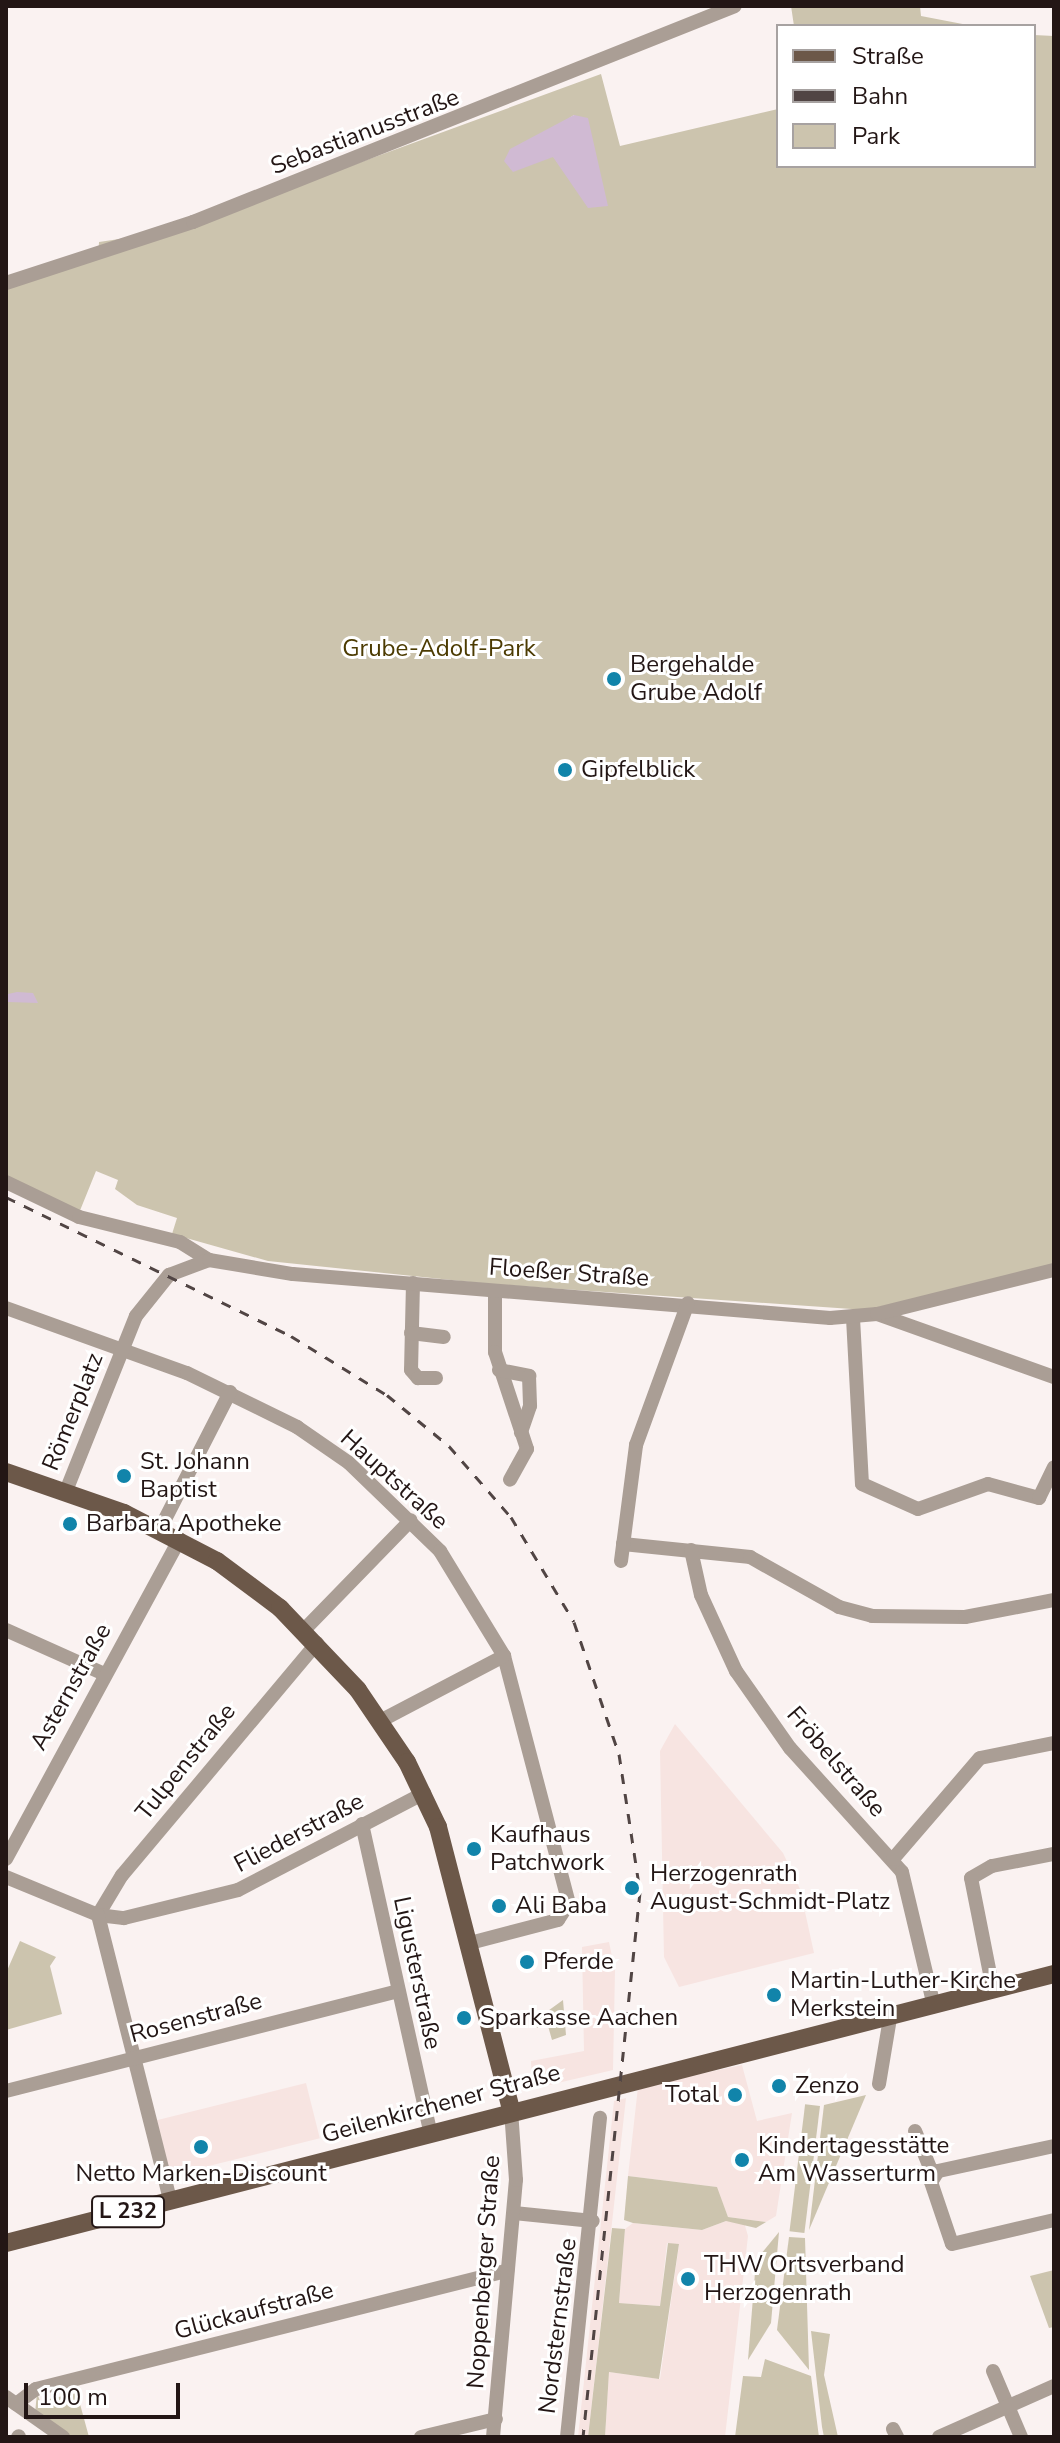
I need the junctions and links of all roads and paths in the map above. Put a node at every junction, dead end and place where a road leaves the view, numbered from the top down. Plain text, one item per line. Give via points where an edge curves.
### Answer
1 (735, 6) edge
2 (6, 283) edge
3 (6, 1182) edge
4 (209, 1260) junction
5 (1054, 1270) edge
6 (413, 1283) junction
7 (495, 1291) junction
8 (688, 1303) junction
9 (6, 1308) edge
10 (877, 1314) junction
11 (853, 1318) junction
12 (411, 1333) junction
13 (444, 1337) dead end
14 (121, 1350) junction
15 (499, 1370) junction
16 (1054, 1377) edge
17 (436, 1378) dead end
18 (230, 1392) junction
19 (521, 1432) junction
20 (1054, 1467) edge
21 (6, 1472) edge
22 (510, 1480) dead end
23 (66, 1491) junction
24 (411, 1520) junction
25 (160, 1529) junction
26 (180, 1539) junction
27 (623, 1544) junction
28 (691, 1550) junction
29 (621, 1561) dead end
30 (1054, 1600) edge
31 (6, 1630) edge
32 (310, 1637) junction
33 (504, 1656) junction
34 (102, 1673) junction
35 (382, 1720) junction
36 (1054, 1743) edge
37 (424, 1793) junction
38 (362, 1824) junction
39 (1054, 1854) edge
40 (6, 1859) edge
41 (893, 1859) junction
42 (6, 1877) edge
43 (98, 1915) junction
44 (470, 1943) junction
45 (1054, 1974) edge
46 (993, 1989) junction
47 (398, 1991) junction
48 (934, 2006) junction
49 (890, 2018) junction
50 (131, 2058) junction
51 (879, 2084) dead end
52 (6, 2091) edge
53 (511, 2110) junction
54 (600, 2118) dead end
55 (430, 2130) junction
56 (915, 2131) dead end
57 (1054, 2146) edge
58 (933, 2175) junction
59 (170, 2200) junction
60 (514, 2213) junction
61 (1054, 2220) edge
62 (593, 2221) junction
63 (6, 2243) edge
64 (507, 2271) junction
65 (993, 2371) dead end
66 (1054, 2386) edge
67 (11, 2400) edge
68 (1008, 2406) junction
69 (496, 2419) junction
70 (63, 2437) edge
71 (421, 2437) edge
72 (493, 2437) edge
73 (567, 2437) edge
74 (939, 2437) edge
75 (1021, 2437) edge

1 - 2 street, Sebastianusstraße via 207,217
3 - 4 street via 79,1217 180,1242
4 - 6 street, Floeßer Straße
4 - 14 street via 159,1284
5 - 10 street, Floeßer Straße
6 - 7 street, Floeßer Straße
6 - 12 street
7 - 8 street, Floeßer Straße
7 - 15 street
8 - 11 street, Floeßer Straße
8 - 27 street via 648,1398
9 - 14 street, Hauptstraße
10 - 11 street, Floeßer Straße
10 - 16 street
11 - 20 street via 862,1484 918,1509 988,1484 1044,1497
12 - 13 street
12 - 17 street via 413,1375
14 - 18 street, Hauptstraße
14 - 23 street, Römerplatz
15 - 19 street
15 - 19 street via 529,1376 530,1406
18 - 24 street, Hauptstraße via 349,1463
18 - 25 street
19 - 22 street via 526,1457
21 - 23 main road
23 - 25 main road
24 - 32 street, Tulpenstraße
24 - 33 street, Hauptstraße via 440,1551
25 - 26 main road
26 - 32 main road via 258,1589
26 - 34 street, Asternstraße
27 - 28 street
27 - 29 street
28 - 30 street via 750,1557 839,1607 872,1616 965,1617
28 - 41 street, Fröbelstraße via 701,1595 736,1671 790,1748
31 - 34 street
32 - 35 main road
32 - 43 street, Tulpenstraße
33 - 35 street
33 - 44 street, Hauptstraße via 564,1879 567,1913
34 - 40 street, Asternstraße
35 - 37 main road
36 - 41 street via 980,1758
37 - 38 street, Fliederstraße
37 - 44 main road
38 - 43 street, Fliederstraße via 238,1890 124,1918
38 - 47 street, Ligusterstraße
39 - 46 street via 992,1866 971,1878
41 - 48 street, Fröbelstraße via 910,1900
42 - 43 street
43 - 50 street
44 - 53 main road
45 - 46 main road, Geilenkirchener Straße / L 232
46 - 48 main road, Geilenkirchener Straße / L 232
47 - 50 street, Rosenstraße
47 - 55 street, Ligusterstraße
48 - 49 main road, Geilenkirchener Straße / L 232
49 - 51 street
49 - 53 main road, Geilenkirchener Straße / L 232
50 - 52 street, Rosenstraße
50 - 59 street
53 - 55 main road, Geilenkirchener Straße / L 232
53 - 60 street, Noppenberger Straße
54 - 62 street, Nordsternstraße
55 - 59 main road, Geilenkirchener Straße / L 232
56 - 58 street
57 - 58 street
58 - 61 street via 952,2244
59 - 63 main road, Geilenkirchener Straße / L 232
60 - 62 street, Nordsternstraße
60 - 64 street, Noppenberger Straße
62 - 73 street, Nordsternstraße
64 - 67 street, Glückaufstraße via 36,2389
64 - 69 street, Noppenberger Straße
65 - 68 street
66 - 68 street
67 - 70 street
68 - 74 street
68 - 75 street
69 - 71 street
69 - 72 street, Noppenberger Straße

